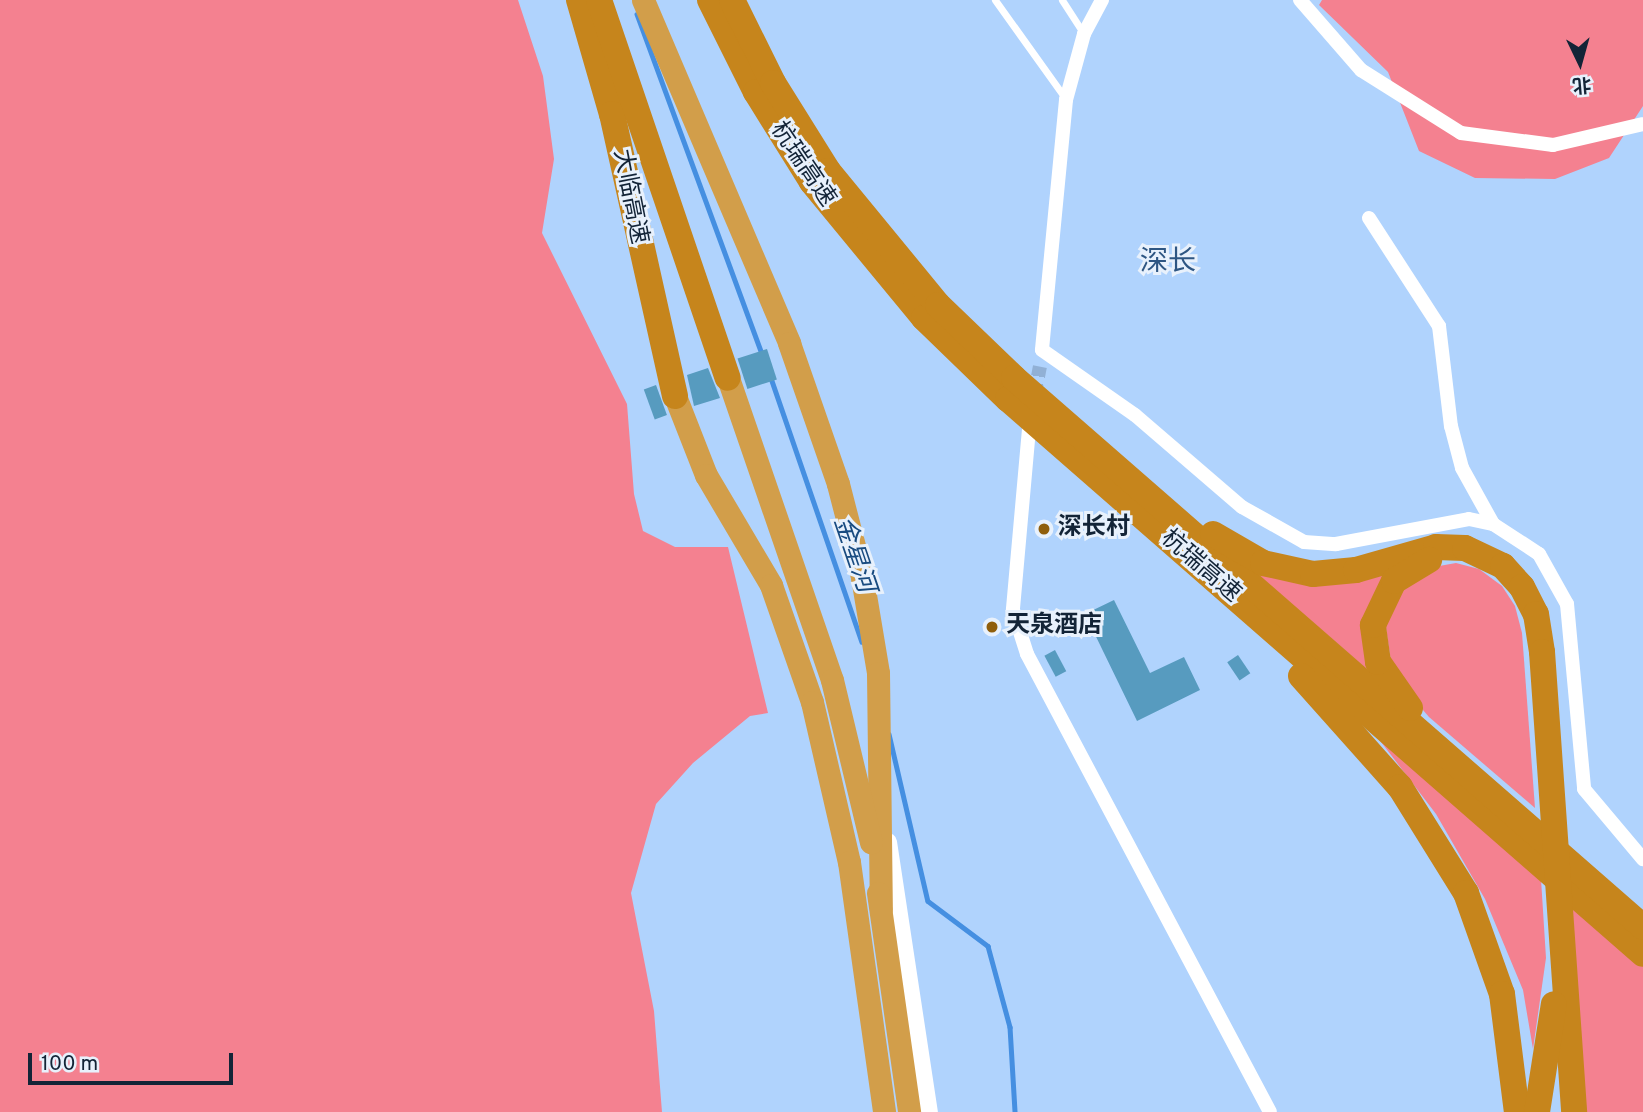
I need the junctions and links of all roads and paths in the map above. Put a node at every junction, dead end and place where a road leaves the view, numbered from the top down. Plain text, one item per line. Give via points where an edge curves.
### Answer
1 (579, 0) edge
2 (600, 0) edge
3 (643, 0) edge
4 (710, 0) edge
5 (732, 0) edge
6 (995, 0) edge
7 (1062, 0) edge
8 (1102, 0) edge
9 (1300, 0) edge
10 (1084, 34) junction
11 (1066, 100) junction
12 (1643, 124) edge
13 (1369, 219) dead end
14 (1042, 350) junction
15 (1040, 367) tunnel mouth
16 (728, 378) joint
17 (675, 396) joint
18 (1029, 429) dead end
19 (1114, 465) junction
20 (1493, 524) junction
21 (1155, 527) junction
22 (1503, 805) junction
23 (882, 811) junction
24 (1643, 859) edge
25 (880, 909) junction
26 (856, 914) junction
27 (1643, 927) edge
28 (1643, 954) edge
29 (884, 1112) edge
30 (909, 1112) edge
31 (929, 1112) edge
32 (1270, 1112) edge
33 (1517, 1112) edge
34 (1537, 1112) edge
35 (1574, 1112) edge

1 - 17 highway, 大临高速 via 612,114
2 - 16 highway, 大临高速
3 - 23 highway via 789,343 838,484 862,577 878,673
4 - 21 highway, 杭瑞高速 via 786,143 876,265 975,369
5 - 19 highway, 杭瑞高速 via 790,113 869,226 963,330
6 - 11 lane
7 - 10 lane
8 - 10 street
9 - 12 street via 1361,70 1461,133 1553,145
10 - 11 street
11 - 14 street
13 - 20 street via 1439,326 1453,436 1462,468
14 - 15 street
14 - 20 street via 1135,415 1242,507 1304,542 1336,544 1469,519
16 - 25 highway via 855,757
17 - 26 highway via 693,450 771,584 792,639 827,756
18 - 32 street via 1013,610 1027,654
19 - 22 highway, 杭瑞高速
19 - 35 highway via 1234,549 1289,571 1336,574 1450,546 1492,558 1522,587 1536,614 1542,652
20 - 24 street via 1539,554 1560,586 1567,604 1584,789
21 - 28 highway, 杭瑞高速
21 - 33 highway via 1345,722 1432,832 1466,893 1494,963
22 - 27 highway, 杭瑞高速
22 - 34 highway via 1401,699 1378,662 1373,637 1380,601 1394,580 1425,561 1463,559 1486,567 1513,592 1528,632 1555,1017
23 - 25 highway
23 - 31 street
25 - 26 highway
25 - 30 highway
26 - 29 highway

